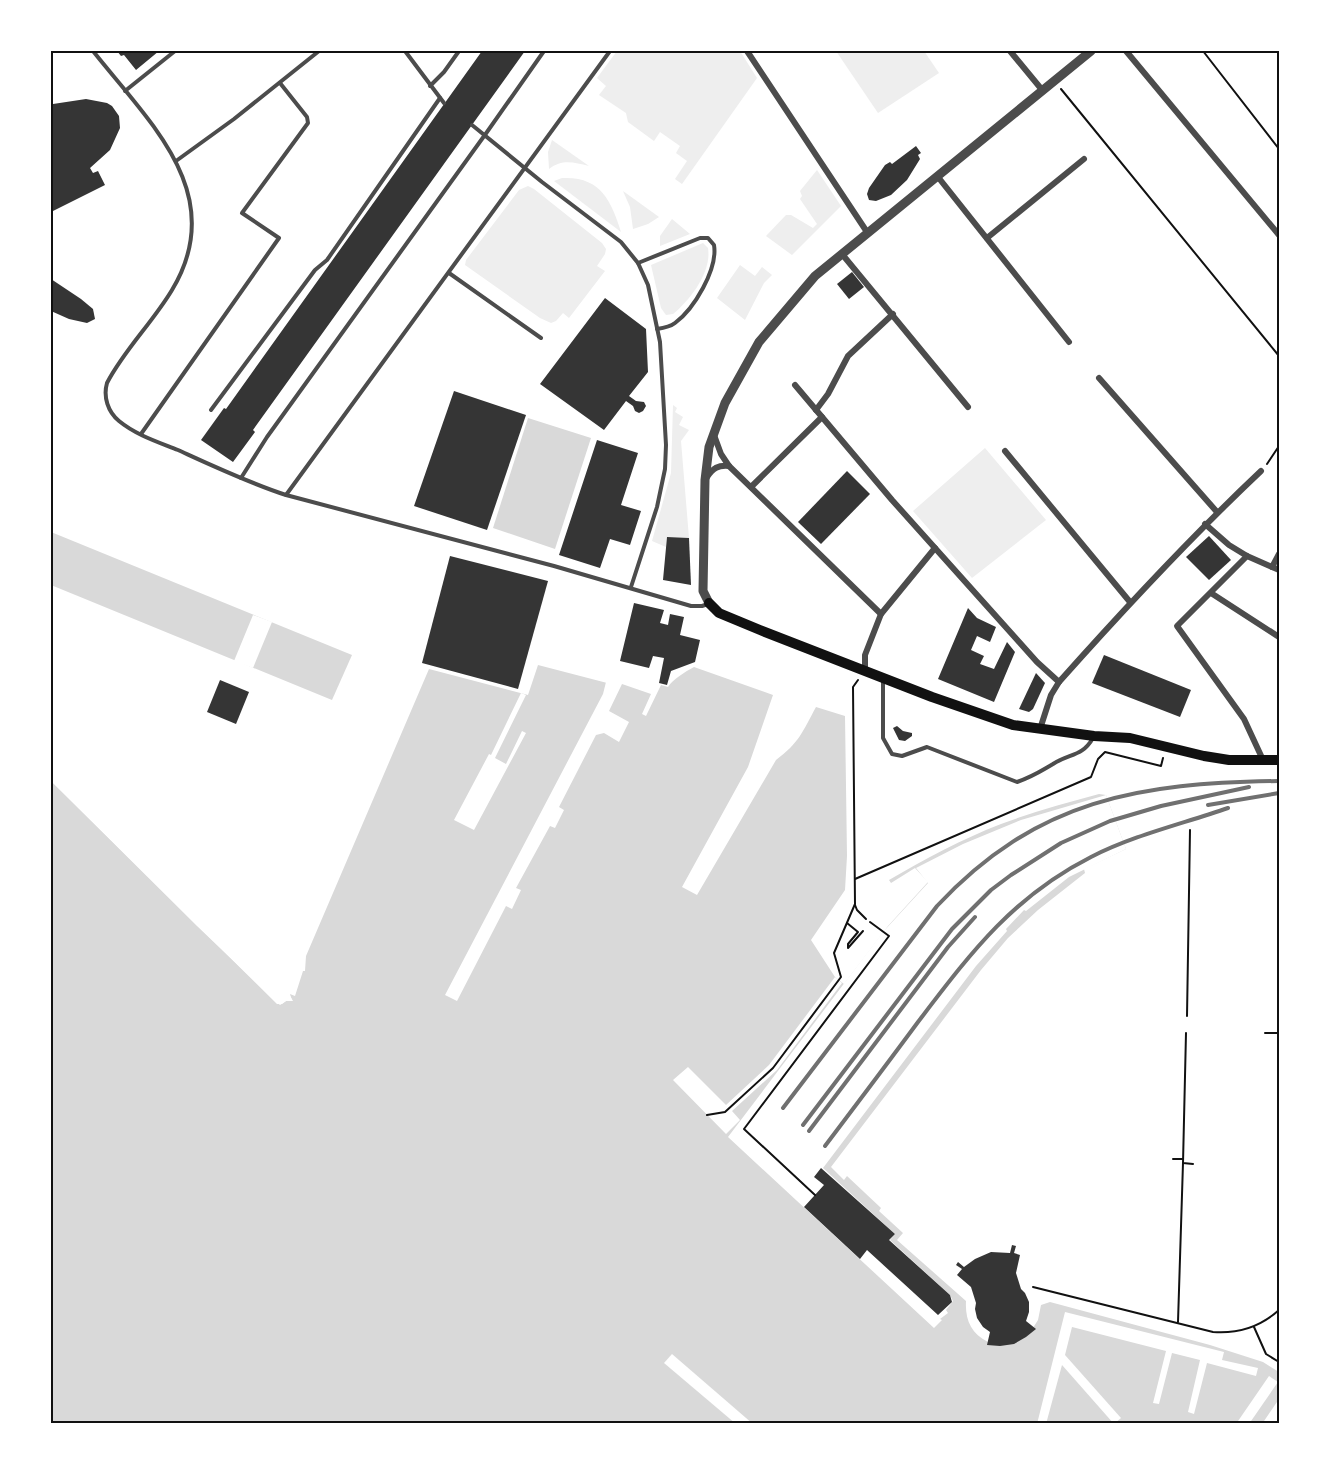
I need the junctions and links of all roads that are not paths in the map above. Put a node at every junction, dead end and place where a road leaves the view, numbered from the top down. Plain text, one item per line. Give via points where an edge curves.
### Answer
1 (93, 51) edge
2 (176, 51) edge
3 (319, 51) edge
4 (405, 51) edge
5 (459, 51) edge
6 (544, 51) edge
7 (610, 51) edge
8 (747, 51) edge
9 (1010, 51) edge
10 (1091, 51) edge
11 (1126, 51) edge
12 (280, 82) junction
13 (430, 86) junction
14 (125, 92) junction
15 (1043, 92) junction
16 (440, 98) junction
17 (444, 103) dead end
18 (472, 125) dead end
19 (484, 136) junction
20 (1084, 159) dead end
21 (176, 160) junction
22 (524, 167) junction
23 (938, 177) junction
24 (867, 232) junction
25 (1279, 235) edge
26 (987, 238) junction
27 (842, 254) junction
28 (638, 263) junction
29 (449, 273) junction
30 (894, 314) junction
31 (657, 329) junction
32 (541, 338) dead end
33 (1069, 342) dead end
34 (1099, 378) dead end
35 (795, 385) dead end
36 (968, 407) dead end
37 (211, 410) dead end
38 (816, 410) junction
39 (822, 417) junction
40 (713, 432) junction
41 (141, 434) junction
42 (1005, 451) dead end
43 (729, 465) junction
44 (1261, 471) road end
45 (241, 478) junction
46 (705, 480) junction
47 (751, 487) junction
48 (286, 495) junction
49 (1217, 512) junction
50 (1205, 524) junction
51 (936, 548) junction
52 (1279, 554) edge
53 (1247, 556) junction
54 (1272, 567) junction
55 (1279, 570) edge
56 (631, 587) junction
57 (1211, 593) junction
58 (1130, 602) junction
59 (709, 603) junction
60 (880, 614) junction
61 (1279, 637) edge
62 (865, 671) junction
63 (884, 678) junction
64 (1059, 682) junction
65 (1040, 730) junction
66 (1094, 736) junction
67 (1263, 760) junction
68 (1279, 760) edge

1 - 14 lane
2 - 14 lane
3 - 12 lane
4 - 13 lane
5 - 13 lane
6 - 19 lane
7 - 22 lane
8 - 24 street
9 - 15 street
10 - 15 street
11 - 25 street
12 - 21 lane
12 - 41 lane via 308,123 242,213 279,238
13 - 16 lane
14 - 21 lane
15 - 23 street
16 - 17 lane
16 - 37 lane via 327,260 315,270
18 - 19 lane
19 - 22 lane
19 - 45 lane via 267,436
20 - 26 street
21 - 41 lane via 191,215 186,262 168,297 113,372 105,389 113,415
22 - 28 lane via 621,242
22 - 29 lane
23 - 24 street
23 - 26 street
24 - 27 street
26 - 33 street
27 - 30 street
27 - 40 street via 815,276 759,342
28 - 31 lane via 650,290
28 - 31 lane via 699,238 708,238 714,245 714,260 699,294 678,320
29 - 32 lane
29 - 48 lane
30 - 36 street
30 - 38 street via 848,356
31 - 56 lane via 663,376 665,469
34 - 49 street
35 - 38 street
38 - 39 street
39 - 47 street
39 - 51 street
40 - 43 street
40 - 46 street
41 - 45 lane
42 - 58 street
43 - 46 street via 712,470
43 - 47 street
44 - 49 street
45 - 48 lane
46 - 59 street via 703,591
47 - 60 street
48 - 56 lane
49 - 50 street
50 - 53 street
50 - 58 street
51 - 60 street
51 - 64 street
52 - 54 street
53 - 54 street
53 - 57 street
54 - 55 street
56 - 59 lane via 694,607
57 - 61 street
57 - 67 street via 1177,626 1244,719
58 - 64 street
59 - 62 main road via 719,613
60 - 62 street via 865,655
62 - 63 main road
63 - 65 main road via 988,718
63 - 66 lane via 883,738 892,754 902,756 927,747 1017,782 1083,752
64 - 65 street
65 - 66 main road
66 - 67 main road via 1130,738 1221,758
67 - 68 main road

